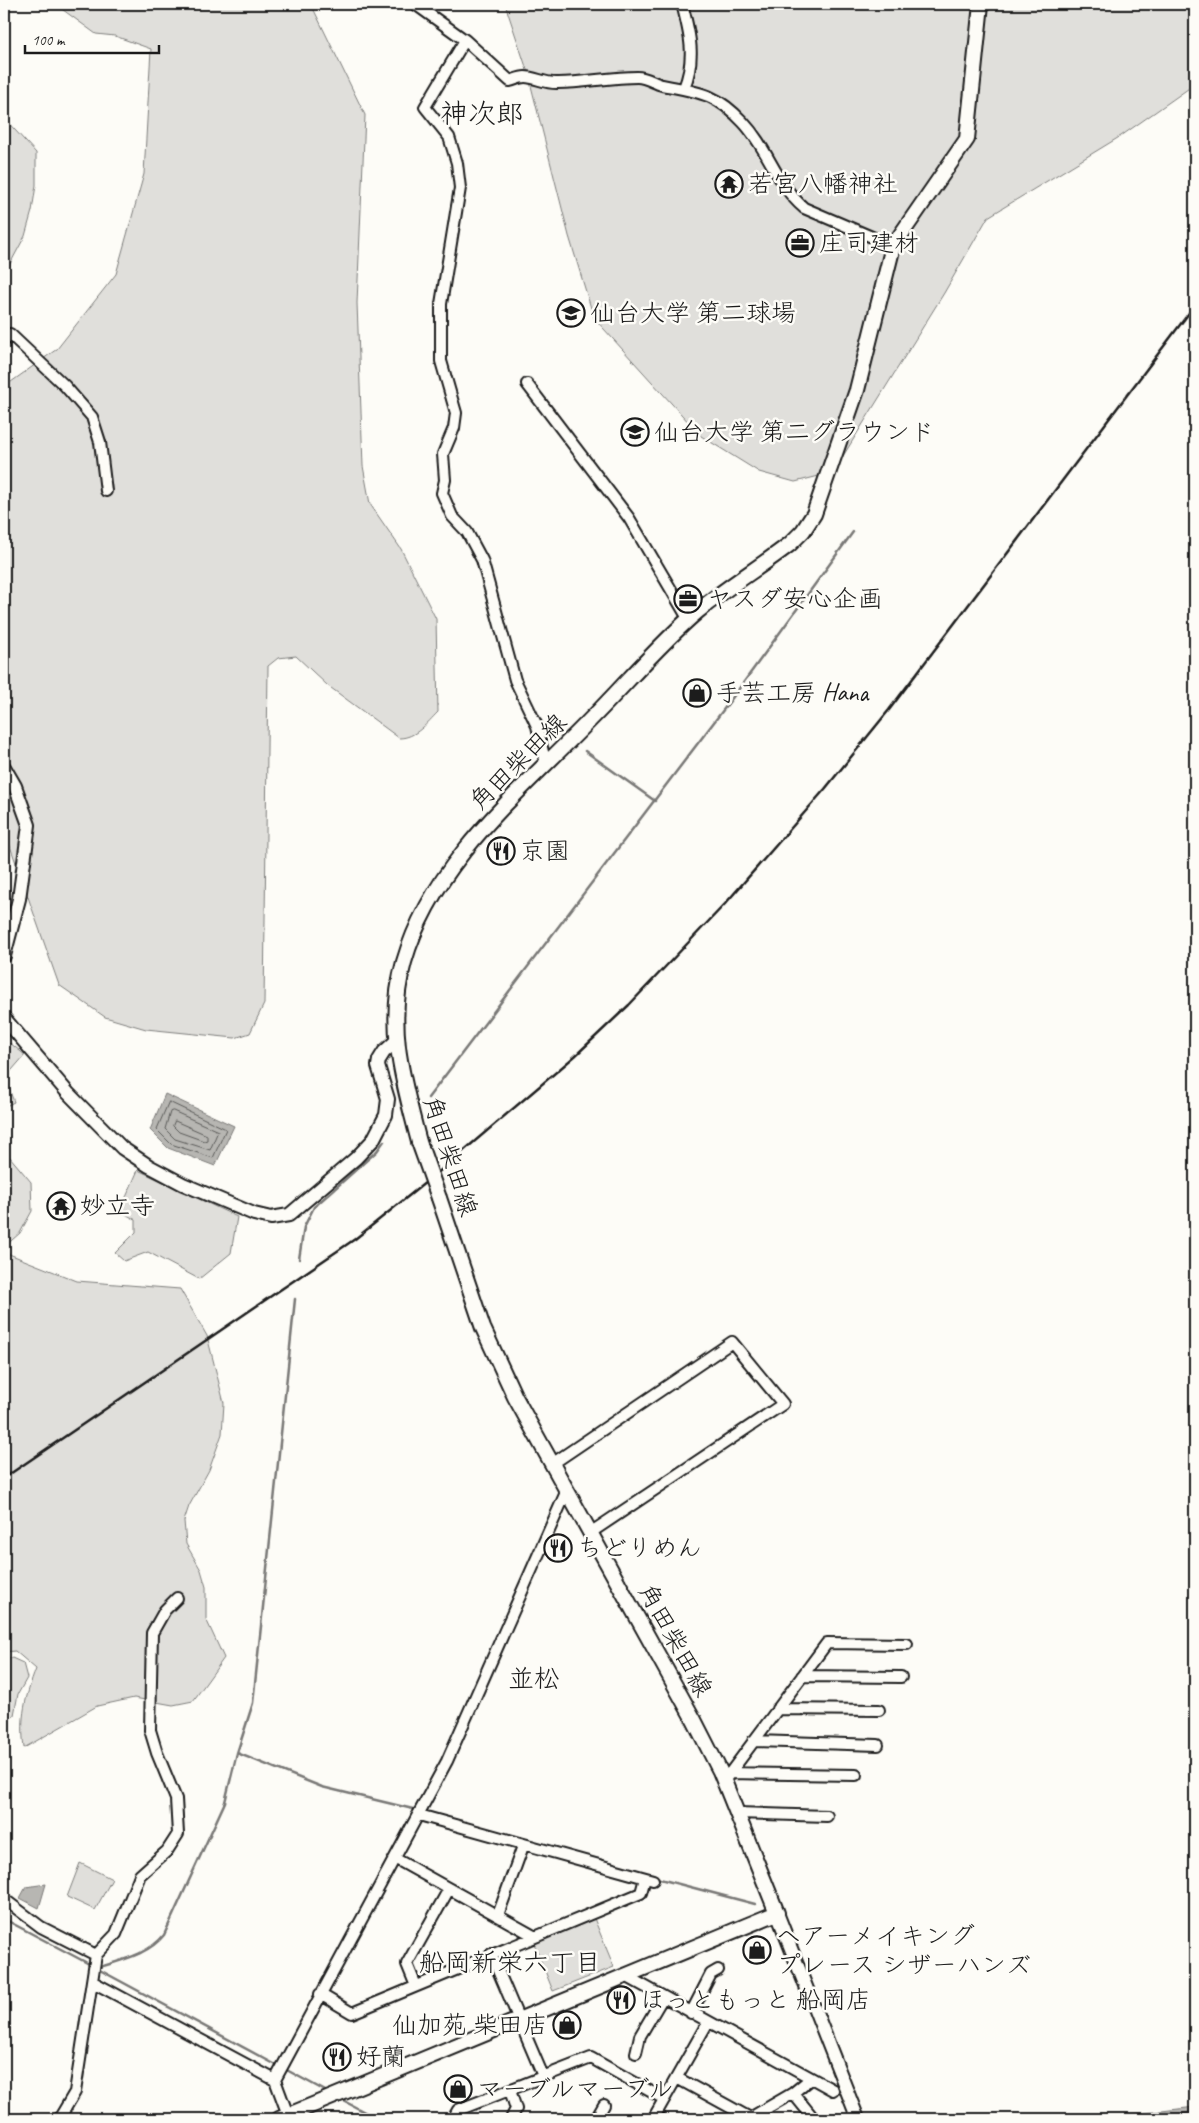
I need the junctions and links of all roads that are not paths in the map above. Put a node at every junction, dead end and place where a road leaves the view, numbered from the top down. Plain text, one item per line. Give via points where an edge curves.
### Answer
1 (415, 4) edge
2 (682, 4) edge
3 (981, 4) edge
4 (465, 40) junction
5 (684, 88) junction
6 (893, 246) junction
7 (4, 341) edge
8 (527, 384) dead end
9 (106, 491) dead end
10 (689, 620) junction
11 (546, 765) junction
12 (4, 767) edge
13 (4, 956) edge
14 (4, 1018) edge
15 (396, 1041) junction
16 (552, 1464) junction
17 (567, 1490) junction
18 (590, 1533) junction
19 (177, 1598) dead end
20 (907, 1644) dead end
21 (802, 1676) junction
22 (901, 1678) dead end
23 (777, 1709) junction
24 (879, 1710) dead end
25 (753, 1742) junction
26 (878, 1745) dead end
27 (856, 1775) dead end
28 (727, 1777) junction
29 (421, 1812) junction
30 (737, 1813) junction
31 (827, 1816) dead end
32 (523, 1846) junction
33 (396, 1859) junction
34 (449, 1889) junction
35 (4, 1899) edge
36 (777, 1913) junction
37 (498, 1915) junction
38 (534, 1936) junction
39 (491, 1954) junction
40 (96, 1955) junction
41 (718, 1970) dead end
42 (624, 1975) junction
43 (93, 1982) junction
44 (416, 1986) junction
45 (320, 1994) junction
46 (663, 1997) junction
47 (691, 2013) junction
48 (520, 2019) junction
49 (708, 2022) junction
50 (636, 2053) dead end
51 (278, 2072) junction
52 (543, 2076) junction
53 (677, 2078) junction
54 (810, 2079) junction
55 (510, 2090) junction
56 (833, 2090) dead end
57 (792, 2093) junction
58 (664, 2099) junction
59 (604, 2105) dead end
60 (283, 2117) edge
61 (59, 2119) edge
62 (453, 2119) edge
63 (511, 2119) edge
64 (596, 2119) edge
65 (653, 2119) edge
66 (749, 2119) edge
67 (814, 2119) edge
68 (858, 2119) edge

1 - 4 street
2 - 5 street via 690,35 691,70
3 - 6 main road, 角田柴田線 via 967,139
4 - 5 street via 510,81 525,77 568,83 640,77 660,85
4 - 11 street via 425,108 449,137 460,188 441,304 441,361 456,413 454,428 443,454 445,480 442,493 452,516 467,532 482,560 515,680 537,726
5 - 6 street via 709,94 742,121 754,135 782,185 804,208
6 - 10 main road, 角田柴田線 via 856,390 814,514 790,544
7 - 9 street via 10,334 65,386 92,417 100,442
8 - 10 street via 630,518
10 - 11 main road, 角田柴田線
11 - 15 main road, 角田柴田線 via 465,848 424,909 402,970 395,1014
12 - 13 street via 15,786 29,825 19,899
14 - 15 street via 68,1093 122,1148 184,1184 271,1218 289,1215 373,1140 386,1116 388,1099 379,1060
15 - 16 main road, 角田柴田線, bridge via 419,1142 483,1328 515,1397
16 - 17 main road, 角田柴田線
16 - 18 street via 732,1342 783,1404
17 - 18 main road, 角田柴田線
17 - 29 street via 451,1752
18 - 28 main road, 角田柴田線
19 - 40 street via 152,1632 150,1730 176,1799 178,1834 167,1851 140,1875 116,1934
20 - 21 street via 827,1643
21 - 22 street
21 - 23 street
23 - 24 street
23 - 25 street
25 - 26 street
25 - 28 street
27 - 28 street
28 - 30 main road, 角田柴田線
29 - 32 street
29 - 33 street
30 - 31 street
30 - 36 main road, 角田柴田線
32 - 37 street
32 - 38 street via 649,1879 641,1893
33 - 34 street
33 - 45 street
34 - 37 street
34 - 44 street via 407,1964
35 - 40 street via 41,1927
36 - 42 main road
36 - 68 street
37 - 38 street
38 - 39 street
39 - 44 street
39 - 48 street
40 - 43 street
41 - 47 street via 712,1974
42 - 46 street
42 - 48 main road
43 - 51 street
43 - 61 street via 75,2092
44 - 45 street via 352,2013
45 - 51 street
46 - 47 street
46 - 50 street via 640,2036
47 - 49 street
48 - 52 street
48 - 60 main road
49 - 53 street
49 - 54 street
51 - 60 street
52 - 55 street
52 - 58 street via 591,2058
53 - 58 street
53 - 66 street
54 - 56 street
54 - 57 street
55 - 62 street via 458,2110
55 - 63 street via 516,2109
57 - 66 street
57 - 67 street
58 - 65 street
59 - 64 street

